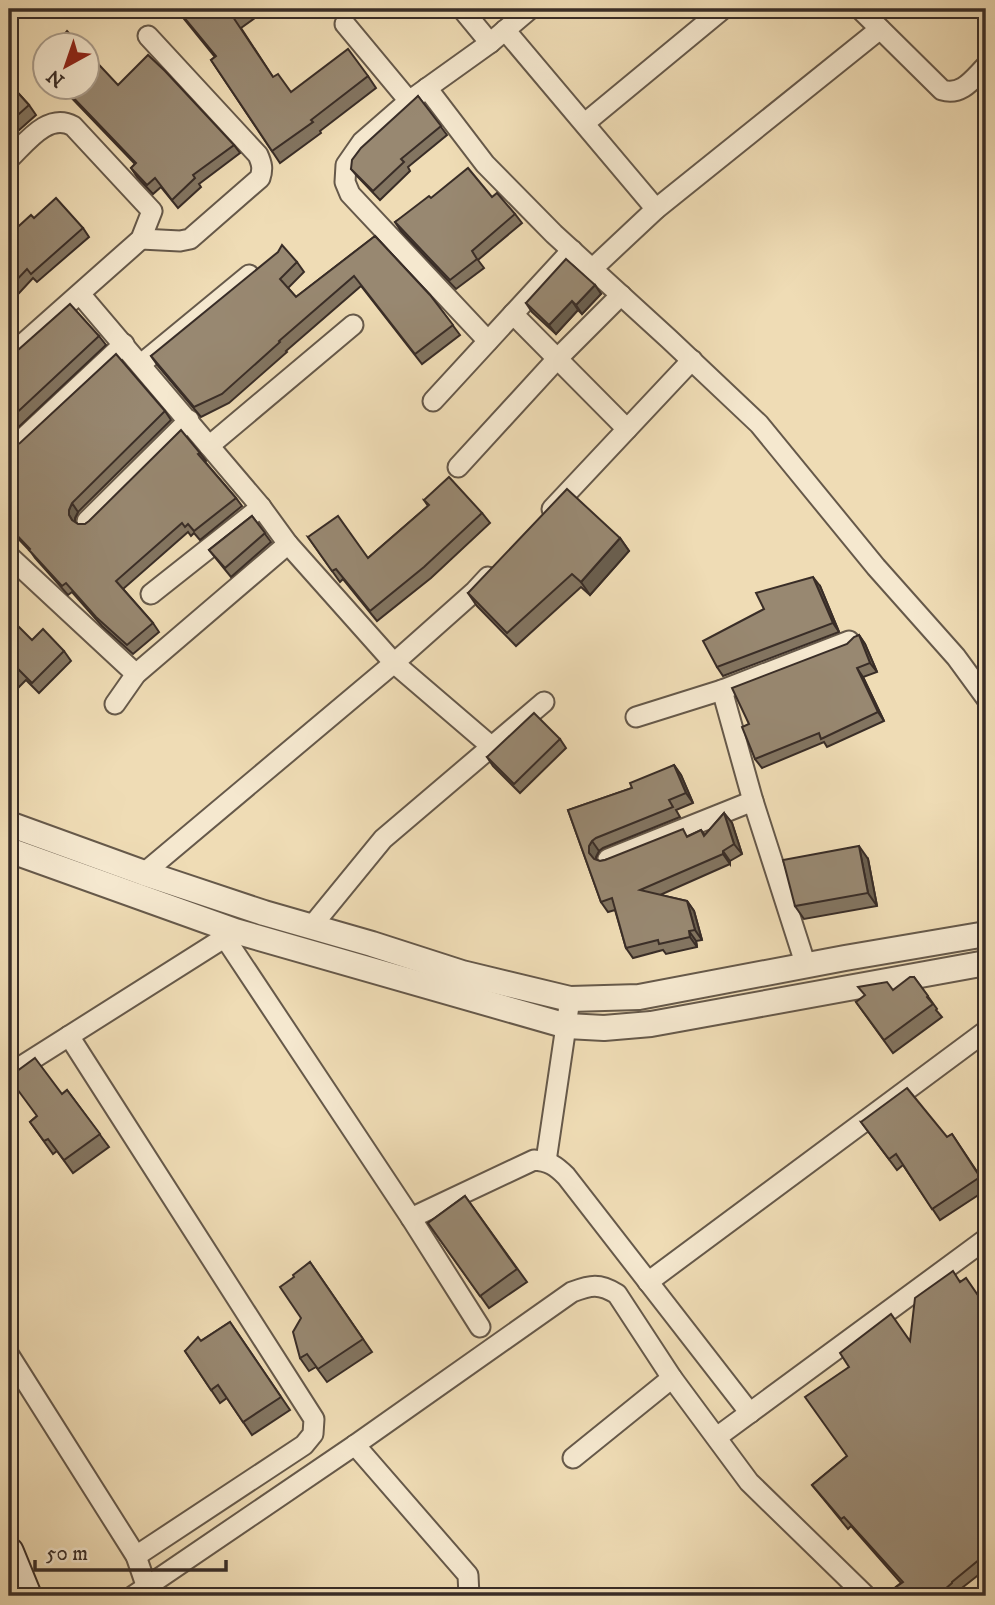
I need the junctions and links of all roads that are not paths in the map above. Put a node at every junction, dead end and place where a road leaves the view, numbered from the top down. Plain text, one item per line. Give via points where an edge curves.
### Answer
1 (462, 9) edge
2 (530, 9) edge
3 (723, 9) edge
4 (860, 9) edge
5 (345, 24) dead end
6 (880, 29) junction
7 (148, 36) dead end
8 (498, 36) junction
9 (986, 66) edge
10 (427, 88) junction
11 (409, 101) junction
12 (585, 123) junction
13 (9, 159) edge
14 (656, 209) junction
15 (141, 239) junction
16 (572, 250) junction
17 (267, 261) edge
18 (592, 269) junction
19 (80, 294) junction
20 (621, 295) junction
21 (513, 314) junction
22 (353, 324) dead end
23 (488, 341) junction
24 (124, 344) junction
25 (9, 356) edge
26 (557, 359) junction
27 (692, 360) junction
28 (141, 364) junction
29 (433, 401) dead end
30 (189, 421) junction
31 (627, 429) junction
32 (18, 443) edge
33 (209, 446) junction
34 (458, 467) dead end
35 (261, 507) junction
36 (541, 520) edge
37 (87, 521) edge
38 (288, 544) junction
39 (9, 556) edge
40 (503, 560) edge
41 (151, 594) dead end
42 (849, 641) edge
43 (394, 663) junction
44 (136, 674) junction
45 (722, 690) junction
46 (986, 698) edge
47 (544, 702) dead end
48 (115, 705) dead end
49 (636, 717) dead end
50 (492, 747) junction
51 (753, 801) junction
52 (9, 824) edge
53 (9, 850) edge
54 (608, 859) edge
55 (144, 873) junction
56 (182, 886) junction
57 (162, 905) junction
58 (311, 927) junction
59 (230, 934) junction
60 (986, 934) edge
61 (986, 963) edge
62 (806, 966) junction
63 (570, 999) junction
64 (567, 1026) junction
65 (986, 1031) edge
66 (69, 1036) junction
67 (9, 1074) edge
68 (546, 1161) junction
69 (411, 1218) junction
70 (986, 1239) edge
71 (648, 1282) junction
72 (480, 1327) dead end
73 (9, 1354) edge
74 (672, 1378) junction
75 (750, 1413) junction
76 (718, 1437) junction
77 (355, 1445) junction
78 (573, 1458) dead end
79 (9, 1552) edge
80 (136, 1556) junction
81 (140, 1592) edge
82 (27, 1596) edge
83 (469, 1596) edge
84 (866, 1596) edge

1 - 8 street
2 - 8 street
3 - 12 street
4 - 6 street
5 - 11 street
6 - 9 street via 942,90 952,93 963,88
6 - 14 street
7 - 15 street via 258,155 262,172 190,239
8 - 10 street
8 - 12 street
10 - 11 street
10 - 16 street via 485,164
11 - 23 street via 362,142 346,165 345,182 350,194
12 - 14 street
13 - 15 street via 45,125 65,122 73,126 152,211
14 - 18 street
15 - 19 street
16 - 18 street
16 - 21 street
17 - 28 street
18 - 20 street
19 - 24 street
19 - 25 street
20 - 26 street
20 - 27 street
21 - 23 street
21 - 26 street
22 - 33 street
23 - 29 street
24 - 28 street
24 - 32 street
26 - 31 street
26 - 34 street
27 - 31 street
27 - 46 street via 759,424
28 - 30 street
30 - 33 street
30 - 37 street
31 - 36 street
33 - 35 street
35 - 38 street
35 - 41 street
38 - 43 street
38 - 44 street
39 - 44 street
40 - 43 street
42 - 45 street
43 - 50 street
43 - 55 street
44 - 48 street
45 - 49 street
45 - 51 street
47 - 50 street
50 - 58 street via 383,839
51 - 54 street
51 - 62 street
52 - 55 street
53 - 57 street
55 - 56 street
56 - 57 street
56 - 58 street
57 - 59 street
58 - 63 street via 462,973
59 - 64 street
59 - 66 street
59 - 69 street
60 - 62 street
61 - 64 street via 650,1024
62 - 63 street via 639,997
63 - 64 street
64 - 68 street
65 - 71 street
66 - 67 street
66 - 80 street via 314,1419 313,1434 304,1445
68 - 69 street via 534,1160
68 - 71 street via 566,1176
69 - 72 street
70 - 75 street
71 - 75 street
73 - 80 street
74 - 76 street
74 - 77 street via 617,1294 604,1285 588,1286 572,1292
74 - 78 street
75 - 76 street
76 - 84 street via 749,1482
77 - 81 street
77 - 83 street via 468,1575
79 - 82 main road
80 - 81 street

